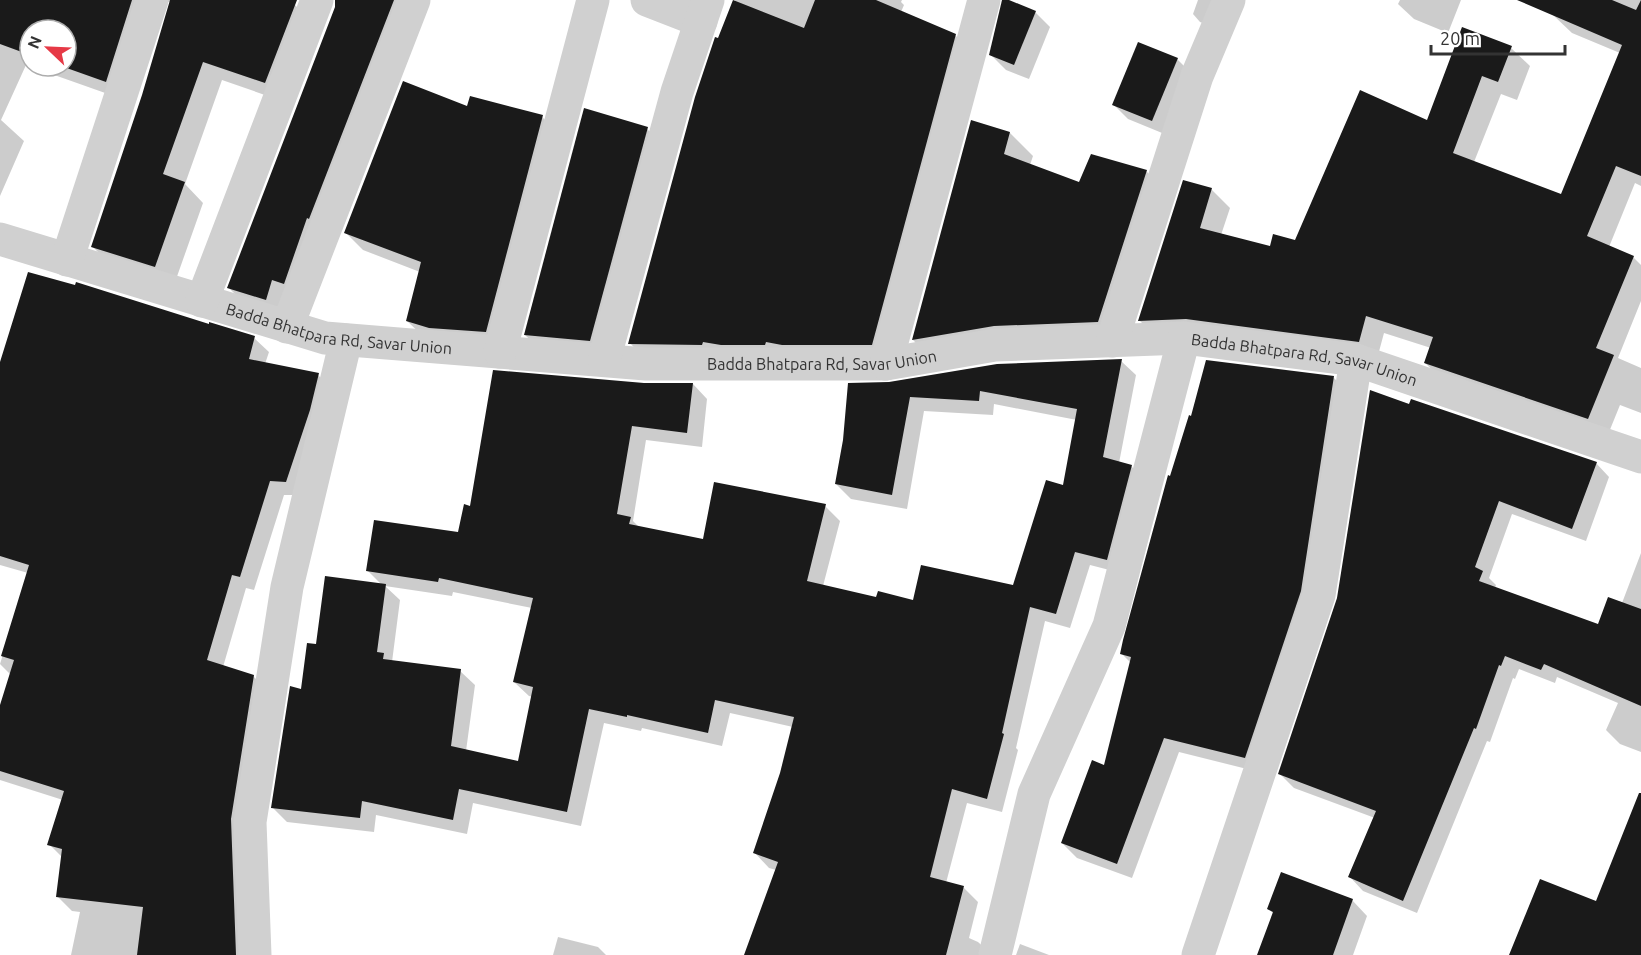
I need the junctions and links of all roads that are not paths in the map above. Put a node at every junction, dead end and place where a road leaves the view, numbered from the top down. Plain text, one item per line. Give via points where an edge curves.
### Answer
1 (152, 0) edge
2 (317, 0) edge
3 (414, 0) edge
4 (593, 0) edge
5 (647, 0) edge
6 (984, 0) edge
7 (1229, 0) edge
8 (704, 11) edge
9 (0, 239) edge
10 (67, 260) junction
11 (202, 301) junction
12 (287, 327) junction
13 (1184, 338) junction
14 (346, 340) junction
15 (1112, 341) junction
16 (500, 352) junction
17 (604, 360) junction
18 (1356, 360) junction
19 (886, 364) junction
20 (1641, 457) edge
21 (255, 955) edge
22 (995, 955) edge
23 (1197, 955) edge

1 - 10 street
2 - 11 street
3 - 12 street
4 - 16 street
5 - 8 street
6 - 19 street
7 - 15 street via 1197,76
8 - 17 street via 677,92
9 - 10 street, Badda Bhatpara Rd, Savar Union
10 - 11 street, Badda Bhatpara Rd, Savar Union
11 - 12 street, Badda Bhatpara Rd, Savar Union
12 - 14 street, Badda Bhatpara Rd, Savar Union
13 - 15 street, Badda Bhatpara Rd, Savar Union
13 - 18 street, Badda Bhatpara Rd, Savar Union
13 - 22 street via 1109,626 1034,794
14 - 16 street, Badda Bhatpara Rd, Savar Union
14 - 21 street via 287,587 250,822
15 - 19 street, Badda Bhatpara Rd, Savar Union via 994,345
16 - 17 street, Badda Bhatpara Rd, Savar Union
17 - 19 street, Badda Bhatpara Rd, Savar Union via 646,364
18 - 20 street, Badda Bhatpara Rd, Savar Union
18 - 23 street via 1319,595

